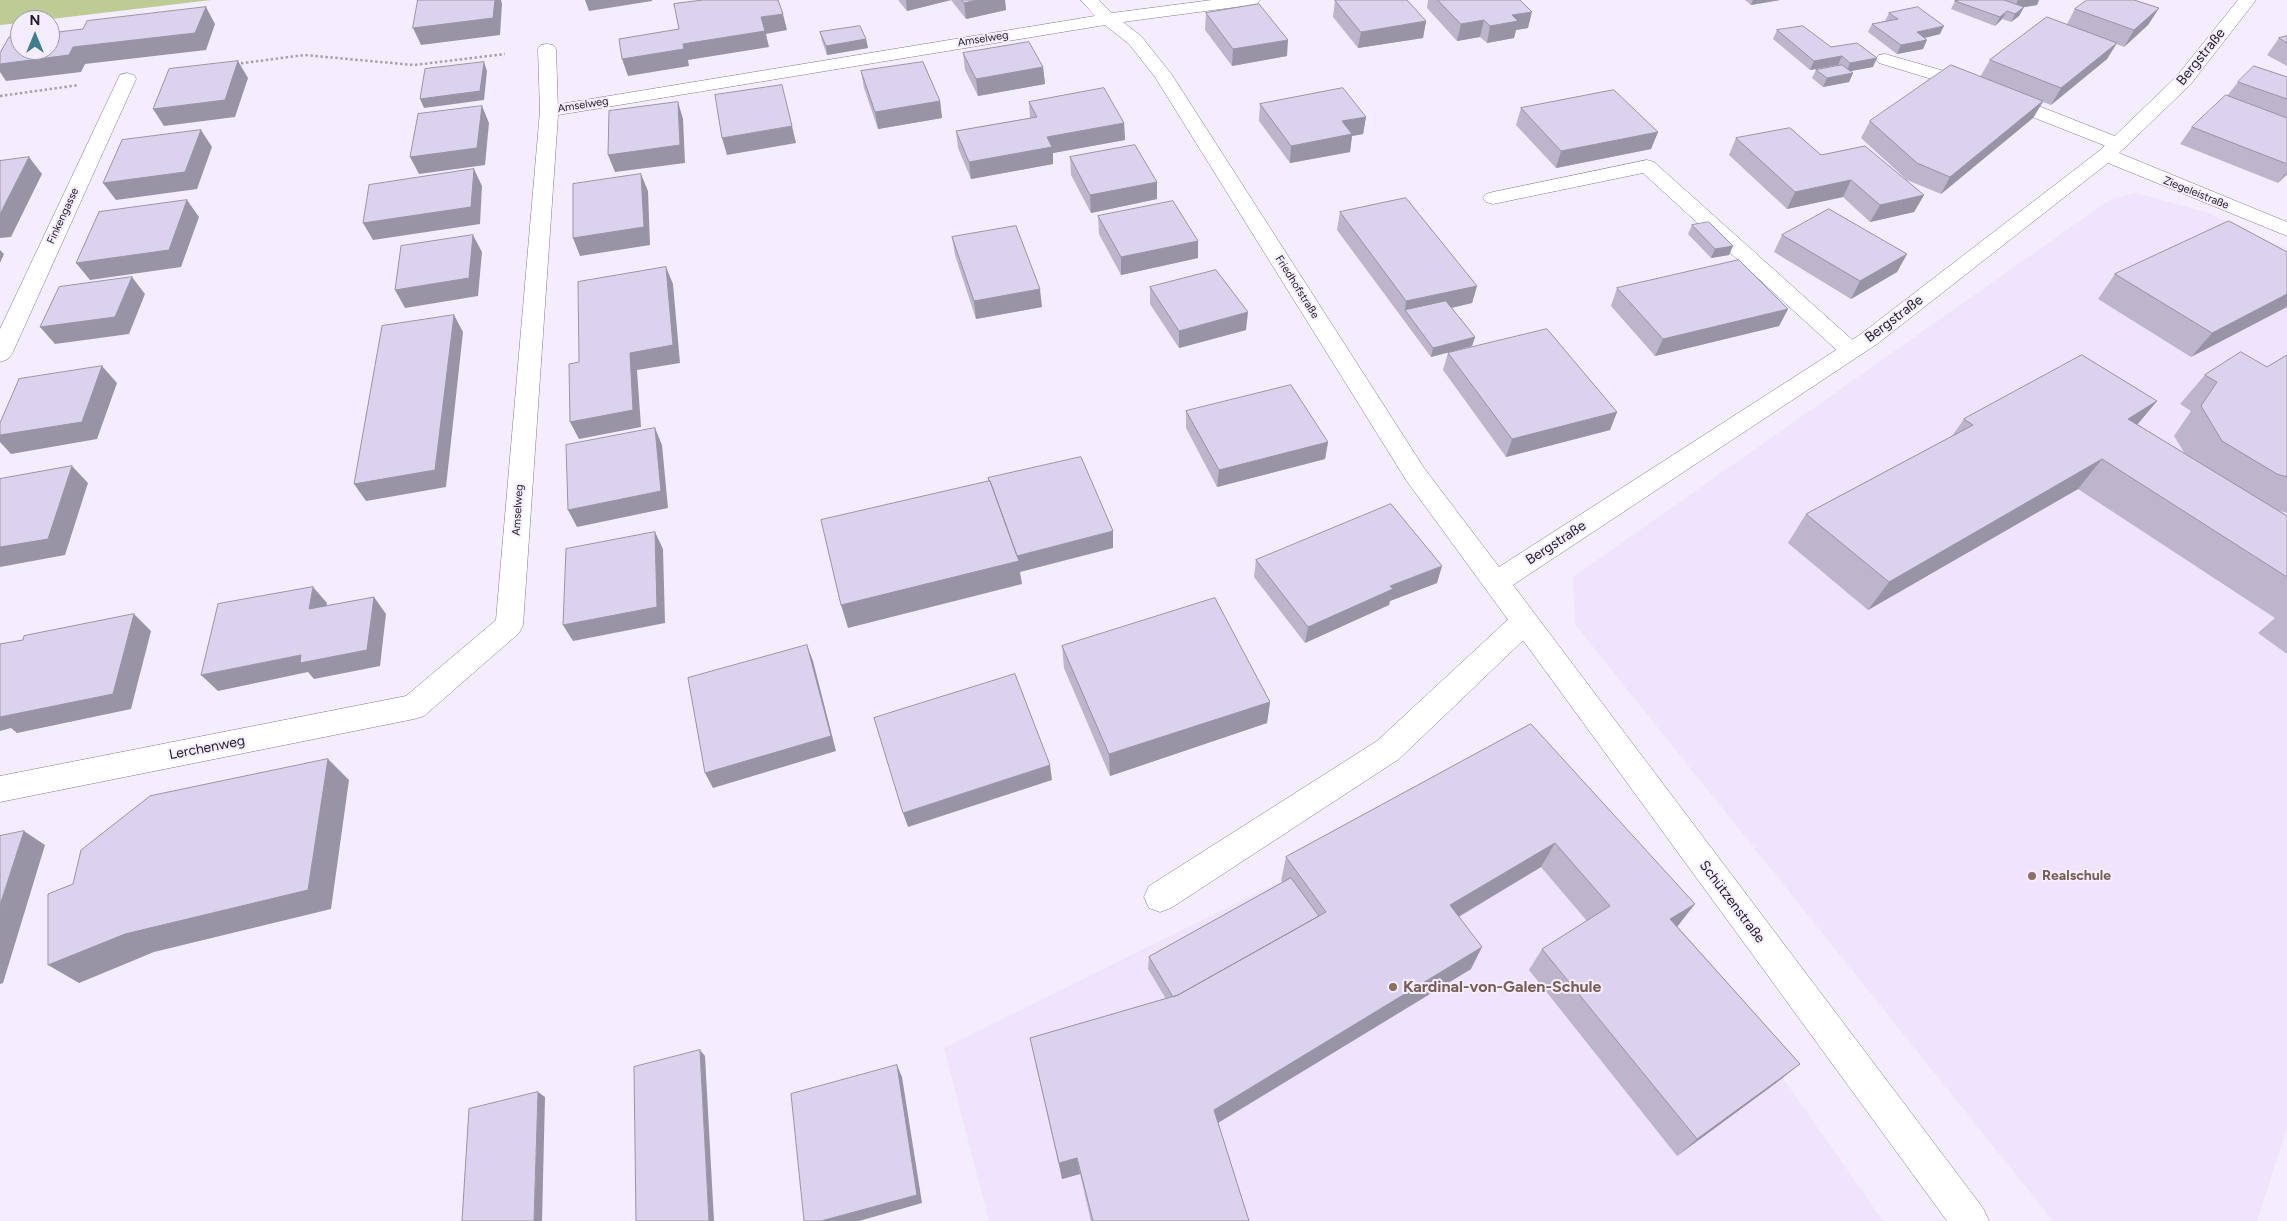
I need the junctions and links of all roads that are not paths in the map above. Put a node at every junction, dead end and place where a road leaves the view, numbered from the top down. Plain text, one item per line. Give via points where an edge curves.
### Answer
1 (1090, 0) edge
2 (1251, 0) edge
3 (2247, 0) edge
4 (1108, 19) junction
5 (547, 48) dead end
6 (1886, 59) dead end
7 (127, 79) dead end
8 (548, 111) junction
9 (2112, 150) junction
10 (1493, 198) dead end
11 (2287, 230) edge
12 (1850, 350) junction
13 (0, 354) edge
14 (1495, 583) junction
15 (1524, 622) junction
16 (414, 707) joint
17 (0, 789) edge
18 (1160, 897) dead end
19 (1970, 1221) edge

1 - 4 street, Friedhofstraße
2 - 4 street, Amselweg
3 - 9 street, Bergstraße via 2183,81
4 - 8 street, Amselweg
4 - 14 street, Friedhofstraße via 1135,40 1163,75 1415,474
5 - 8 street
6 - 9 street, Ziegeleistraße via 1958,81
7 - 13 street, Finkengasse
8 - 16 street, Amselweg via 509,625
9 - 11 street, Ziegeleistraße
9 - 12 street, Bergstraße
10 - 12 street via 1646,166
12 - 14 street, Bergstraße
14 - 15 street, Schützenstraße
15 - 18 street via 1388,750
15 - 19 street, Schützenstraße
16 - 17 street, Lerchenweg

